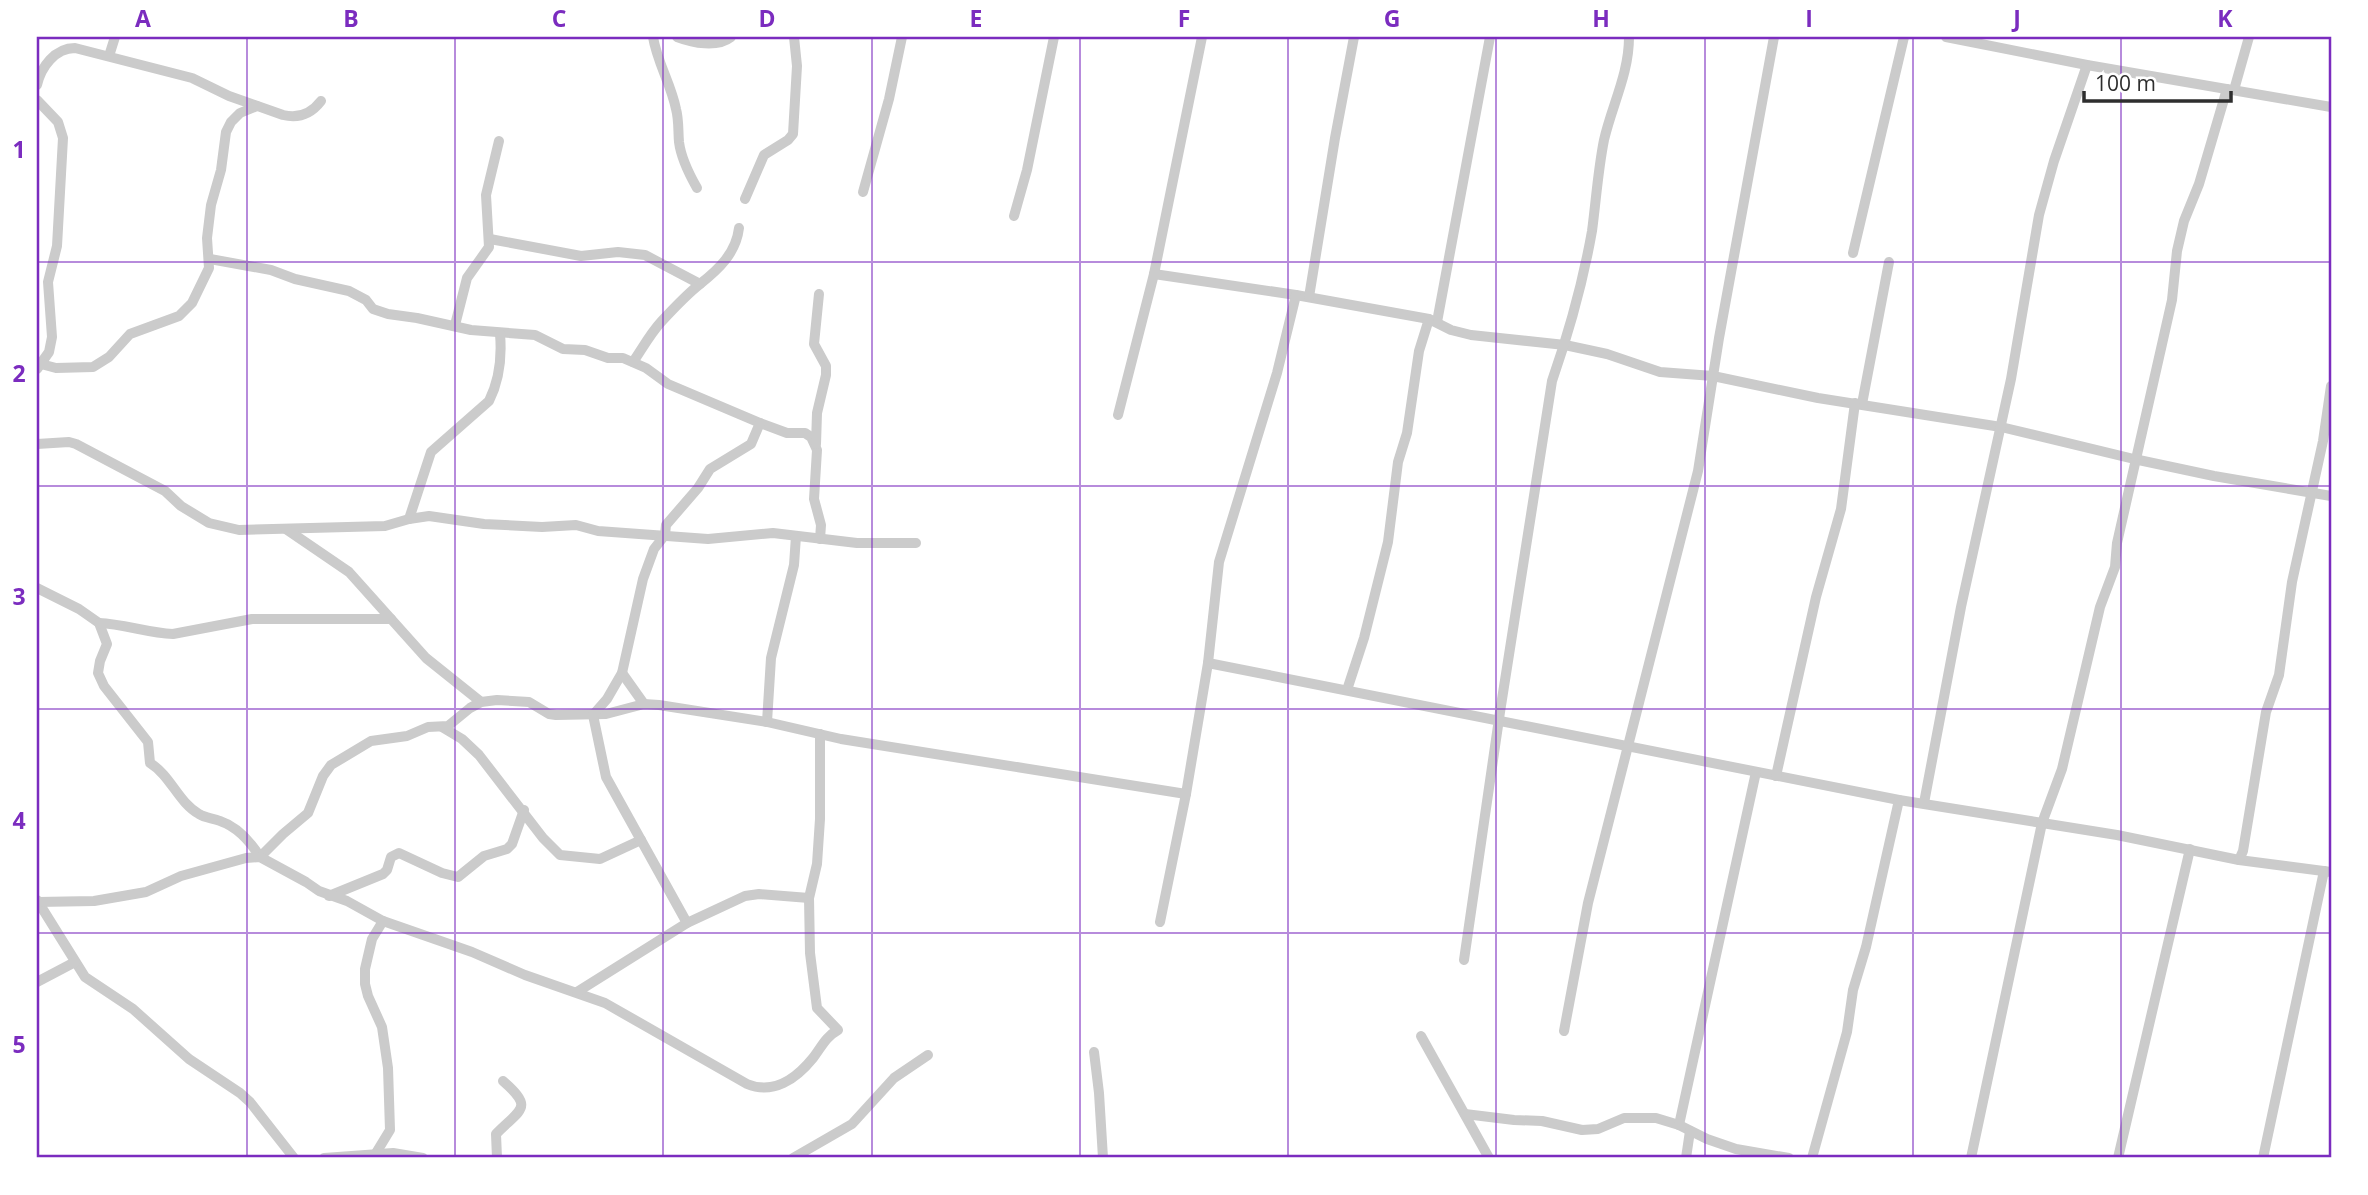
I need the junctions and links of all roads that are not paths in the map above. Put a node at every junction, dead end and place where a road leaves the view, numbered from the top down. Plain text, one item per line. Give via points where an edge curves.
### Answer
1 (114, 37) edge
2 (653, 37) edge
3 (677, 37) edge
4 (731, 37) edge
5 (794, 37) edge
6 (902, 37) edge
7 (1054, 37) edge
8 (1202, 37) edge
9 (1354, 37) edge
10 (1490, 37) edge
11 (1629, 37) edge
12 (1774, 37) edge
13 (1904, 37) edge
14 (1946, 37) edge
15 (2012, 37) edge
16 (2249, 37) edge
17 (2012, 49) junction
18 (109, 56) junction
19 (2087, 65) junction
20 (37, 85) edge
21 (2230, 90) junction
22 (321, 101) dead end
23 (39, 105) edge
24 (257, 106) junction
25 (2331, 107) edge
26 (499, 141) dead end
27 (697, 188) dead end
28 (863, 192) dead end
29 (745, 199) dead end
30 (1014, 216) dead end
31 (739, 228) dead end
32 (490, 239) junction
33 (1853, 253) dead end
34 (210, 259) junction
35 (1889, 262) dead end
36 (1154, 274) junction
37 (700, 284) junction
38 (820, 294) dead end
39 (1296, 295) junction
40 (1309, 297) junction
41 (1433, 320) junction
42 (455, 325) junction
43 (500, 334) junction
44 (1565, 345) junction
45 (633, 362) junction
46 (39, 366) edge
47 (1713, 376) junction
48 (2331, 386) edge
49 (1858, 403) junction
50 (1118, 415) dead end
51 (760, 423) junction
52 (2001, 426) junction
53 (37, 444) edge
54 (816, 444) junction
55 (2134, 459) junction
56 (2311, 492) junction
57 (2331, 496) edge
58 (409, 519) junction
59 (285, 528) junction
60 (665, 535) junction
61 (796, 536) junction
62 (820, 539) junction
63 (916, 543) dead end
64 (37, 588) edge
65 (391, 619) junction
66 (99, 623) junction
67 (1208, 663) junction
68 (622, 673) junction
69 (1347, 690) junction
70 (481, 702) junction
71 (644, 704) junction
72 (593, 715) junction
73 (1499, 720) junction
74 (767, 722) junction
75 (442, 727) junction
76 (820, 734) junction
77 (1627, 746) junction
78 (1756, 772) junction
79 (1776, 776) junction
80 (1186, 794) junction
81 (1899, 800) junction
82 (1924, 803) junction
83 (523, 810) junction
84 (2042, 823) junction
85 (641, 840) junction
86 (2190, 849) junction
87 (260, 857) junction
88 (2239, 860) junction
89 (2328, 872) edge
90 (330, 896) junction
91 (809, 898) junction
92 (38, 901) edge
93 (383, 921) junction
94 (1160, 922) dead end
95 (687, 923) junction
96 (1464, 960) dead end
97 (75, 962) junction
98 (37, 982) edge
99 (577, 992) junction
100 (1564, 1031) dead end
101 (1421, 1036) dead end
102 (1094, 1052) dead end
103 (928, 1055) dead end
104 (503, 1081) dead end
105 (1465, 1114) junction
106 (1685, 1128) junction
107 (376, 1153) junction
108 (294, 1158) edge
109 (324, 1158) edge
110 (423, 1158) edge
111 (498, 1158) edge
112 (793, 1158) edge
113 (1103, 1158) edge
114 (1489, 1158) edge
115 (1686, 1158) edge
116 (1789, 1158) edge
117 (1812, 1158) edge
118 (1971, 1158) edge
119 (2118, 1158) edge
120 (2263, 1158) edge

1 - 18 street
2 - 27 street via 677,110 680,145
3 - 4 street via 710,43
5 - 29 street via 793,134 764,155
6 - 28 street
7 - 30 street
8 - 36 street
9 - 40 street
10 - 41 street
11 - 44 street via 1624,78 1603,144 1584,272
12 - 47 street
13 - 33 street
14 - 17 street
15 - 17 street
16 - 21 street
17 - 19 street
18 - 20 street via 64,49 40,72
18 - 24 street via 192,78
19 - 21 street
19 - 52 street via 2042,205
21 - 25 street
21 - 55 street via 2184,221 2172,300
22 - 24 street via 308,114 291,117
23 - 46 street via 58,122 63,138 57,246 48,282 52,337
24 - 34 street via 240,113 226,132 207,238
26 - 32 street via 486,195
31 - 37 street via 738,242 729,257
32 - 37 street via 581,256 645,255
32 - 42 street via 467,278
34 - 42 street via 349,291 388,314
34 - 46 street via 202,286 179,316 130,334 93,367
35 - 49 street
36 - 39 street
36 - 50 street
37 - 45 street via 659,324
38 - 54 street via 814,344 827,375 817,413
39 - 40 street
39 - 67 street via 1219,562
40 - 41 street
41 - 44 street via 1471,335
41 - 69 street via 1419,351 1388,542
42 - 43 street
43 - 45 street via 534,335 563,349
43 - 58 street via 495,390 489,401 431,452
44 - 47 street via 1660,372
44 - 73 street via 1552,381
45 - 51 street via 668,384
47 - 49 street
47 - 77 street via 1695,485
48 - 56 street
49 - 52 street
49 - 79 street via 1841,509
51 - 54 street via 787,433 805,432
51 - 60 street via 746,449 710,469 666,525
52 - 55 street
52 - 82 street
53 - 59 street via 76,444 165,491 209,523 239,530
54 - 62 street via 814,499
55 - 56 street
55 - 84 street via 2115,567 2100,607 2062,769
56 - 57 street
56 - 88 street via 2279,675 2266,712
58 - 59 street via 385,526
58 - 60 street via 429,516 484,524 576,525 598,531
59 - 65 street via 349,572
60 - 61 street via 708,539 758,533
60 - 68 street via 654,549 643,579
61 - 62 street
61 - 74 street via 794,565 771,658
62 - 63 street
64 - 66 street
65 - 66 street via 252,619 173,634
65 - 70 street via 426,658
66 - 87 street via 107,644 98,673 148,741 150,763 165,773 200,816 223,822 247,838
67 - 69 street
67 - 80 street
68 - 71 street
68 - 72 street
69 - 73 street
70 - 72 street via 520,701 549,714
70 - 75 street via 455,723
71 - 72 street
71 - 74 street
72 - 85 street via 606,778
73 - 77 street
73 - 96 street
74 - 76 street
75 - 83 street via 479,755
75 - 87 street via 371,741 343,756 323,776 308,813
76 - 80 street
76 - 91 street via 820,819
77 - 78 street
77 - 100 street via 1588,903
78 - 79 street
78 - 106 street
79 - 81 street
80 - 94 street
81 - 82 street
81 - 117 street via 1847,1032
82 - 84 street
83 - 85 street via 555,852 565,857 600,859
83 - 90 street via 512,844 484,856 458,877 399,853 391,857 383,874
84 - 86 street
84 - 118 street
85 - 95 street
86 - 88 street
86 - 119 street
87 - 90 street
87 - 92 street via 181,876 146,892 94,901
88 - 89 street
89 - 120 street
90 - 93 street
91 - 95 street via 745,895
91 - 99 street via 815,1000 838,1030 805,1067 782,1084 769,1088 747,1084 605,1003
92 - 97 street
93 - 99 street
93 - 107 street via 365,968 365,984 382,1027 388,1068 390,1130
95 - 99 street
97 - 98 street
97 - 108 street via 85,977 240,1093
101 - 105 street
102 - 113 street
103 - 112 street via 894,1078 852,1124
104 - 111 street via 520,1095 522,1103 496,1134
105 - 106 street via 1582,1130 1624,1118 1656,1118
105 - 114 street
106 - 115 street
106 - 116 street via 1736,1149
107 - 109 street
107 - 110 street

